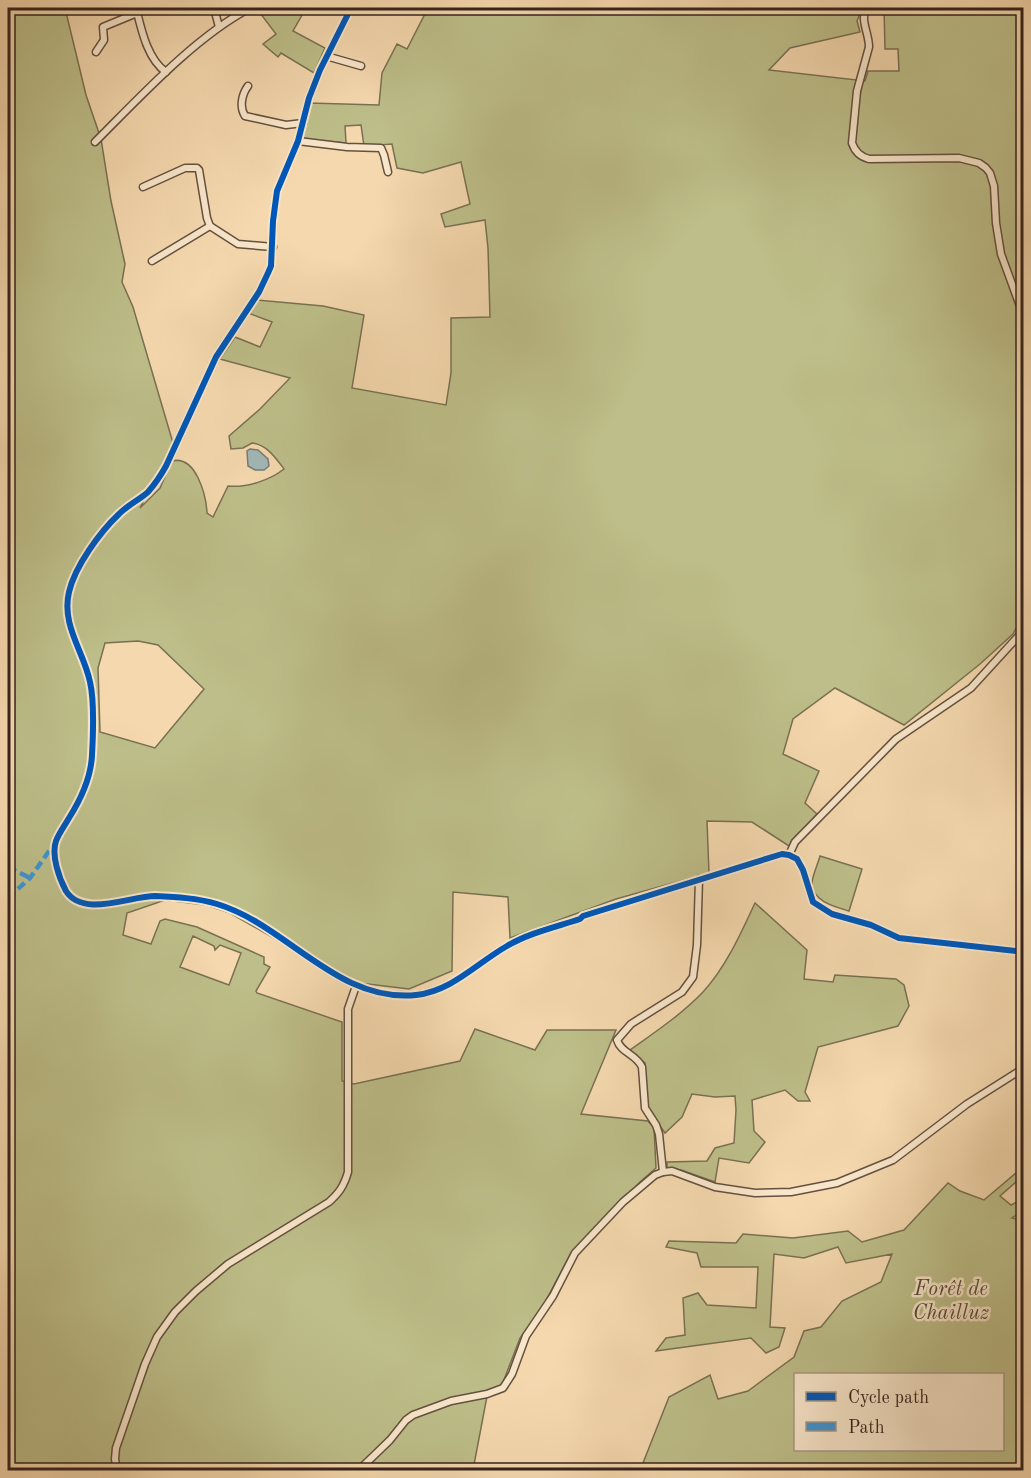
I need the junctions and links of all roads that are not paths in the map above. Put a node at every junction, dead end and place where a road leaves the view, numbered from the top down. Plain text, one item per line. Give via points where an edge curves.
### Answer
1 (214, 8) edge
2 (250, 8) edge
3 (351, 8) edge
4 (866, 8) edge
5 (137, 10) edge
6 (219, 27) junction
7 (96, 52) dead end
8 (326, 56) junction
9 (361, 66) dead end
10 (166, 72) junction
11 (248, 86) dead end
12 (303, 123) junction
13 (298, 141) junction
14 (95, 142) dead end
15 (388, 172) dead end
16 (143, 188) dead end
17 (210, 226) junction
18 (273, 247) junction
19 (152, 261) dead end
20 (1023, 317) edge
21 (1023, 630) edge
22 (789, 855) junction
23 (699, 879) junction
24 (1023, 952) edge
25 (356, 986) junction
26 (1023, 1068) edge
27 (663, 1172) junction
28 (117, 1470) edge
29 (359, 1470) edge

1 - 6 street
2 - 6 street
3 - 8 street
4 - 20 street via 864,22 869,47 859,84 852,143 862,157 959,158 979,163 990,173 1001,254
5 - 7 street via 104,27 104,40
5 - 10 street via 143,38
6 - 10 street
8 - 9 street
8 - 12 street
10 - 14 street
11 - 12 street via 241,109 245,116 286,124
12 - 13 street
13 - 15 street via 381,148
13 - 18 street via 275,200
16 - 17 street via 185,168 197,168
17 - 18 street via 238,244
17 - 19 street
18 - 25 street via 271,266 259,292 216,357 157,481 100,535 69,593 70,625 90,683 92,748 88,780 56,842 57,866 69,894 78,901 106,904 153,896 224,906 253,920
21 - 22 street via 971,688 896,739 795,842
22 - 23 street
22 - 24 street via 800,863 813,902 832,914 899,938
23 - 25 street via 527,936 454,982 424,993 387,995
23 - 27 street via 693,976 682,992 631,1024 617,1040 642,1067 645,1108 659,1134
25 - 28 street via 348,1009 345,1183 329,1202 228,1264 175,1312 157,1337 145,1364 116,1448
26 - 27 street via 893,1160 837,1183 791,1192 755,1193 715,1187
27 - 29 street via 636,1190 575,1253 526,1336 503,1388 414,1415

